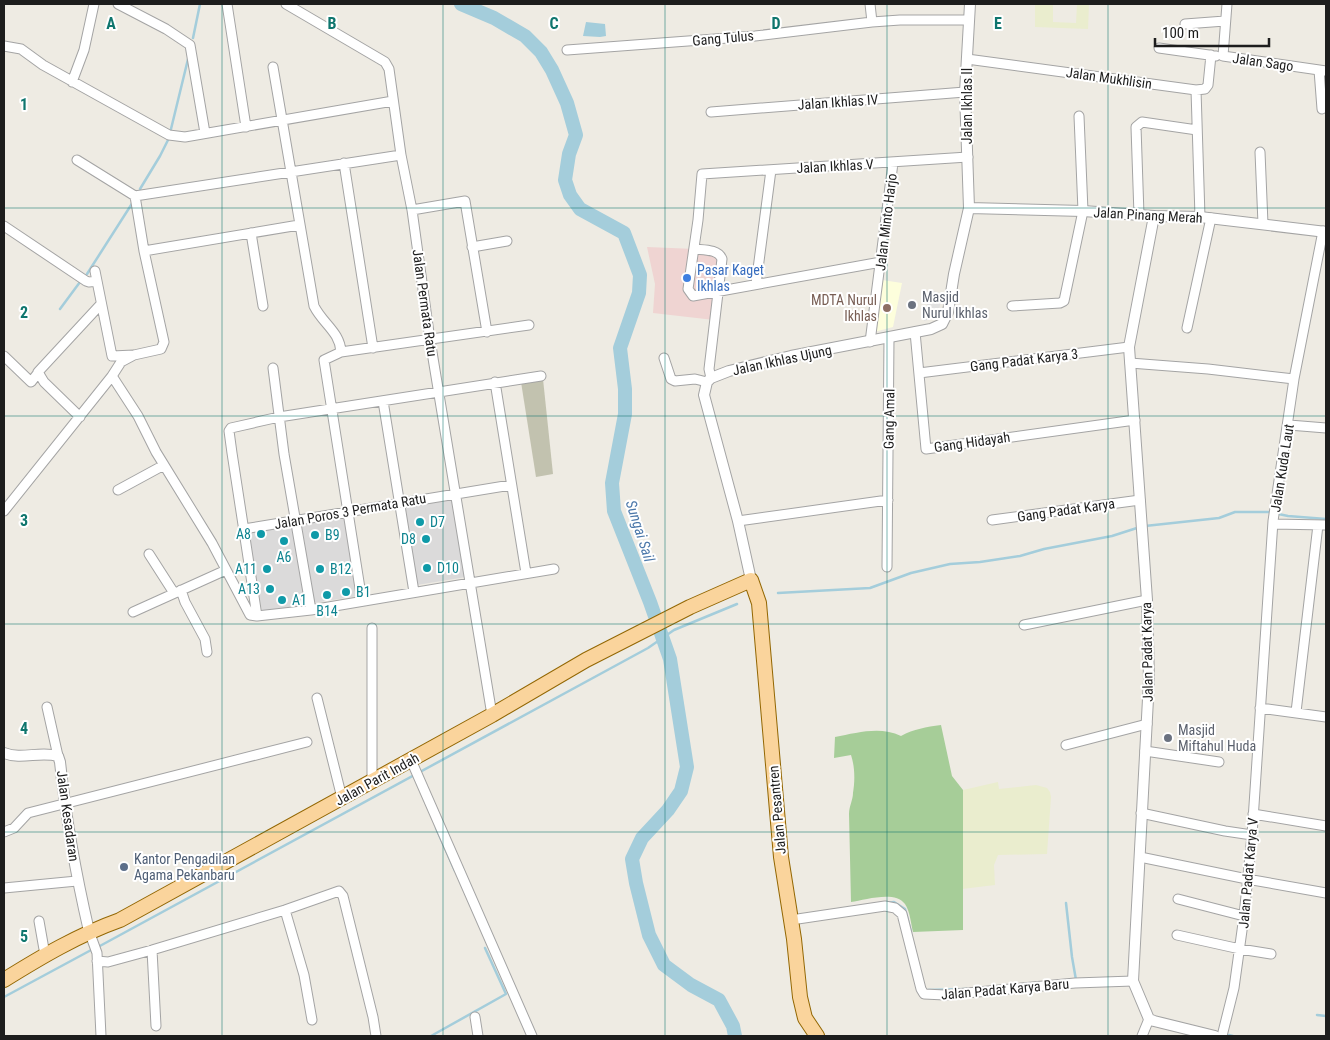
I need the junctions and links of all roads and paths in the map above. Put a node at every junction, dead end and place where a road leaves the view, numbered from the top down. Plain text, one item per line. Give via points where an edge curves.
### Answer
1 (94, 4) edge
2 (118, 4) edge
3 (227, 4) edge
4 (286, 4) edge
5 (870, 4) edge
6 (970, 4) edge
7 (1226, 4) edge
8 (969, 20) junction
9 (1225, 21) junction
10 (872, 22) junction
11 (1185, 24) dead end
12 (4, 46) edge
13 (1160, 48) dead end
14 (568, 50) dead end
15 (1211, 55) junction
16 (1223, 56) junction
17 (967, 60) junction
18 (273, 67) dead end
19 (1323, 71) edge
20 (72, 82) junction
21 (1196, 90) junction
22 (966, 92) junction
23 (393, 101) junction
24 (1322, 109) dead end
25 (711, 112) dead end
26 (1079, 116) dead end
27 (283, 121) junction
28 (246, 127) junction
29 (1197, 130) junction
30 (205, 133) junction
31 (1260, 152) dead end
32 (401, 155) junction
33 (968, 157) junction
34 (77, 160) dead end
35 (893, 163) junction
36 (344, 164) junction
37 (771, 170) junction
38 (291, 172) junction
39 (135, 196) junction
40 (969, 208) junction
41 (412, 210) junction
42 (1083, 211) junction
43 (1139, 215) junction
44 (1154, 216) junction
45 (1200, 217) junction
46 (1211, 218) junction
47 (1263, 224) junction
48 (299, 225) junction
49 (4, 226) edge
50 (1325, 231) edge
51 (251, 233) junction
52 (507, 241) dead end
53 (472, 247) junction
54 (695, 249) junction
55 (144, 250) junction
56 (881, 262) junction
57 (96, 271) dead end
58 (97, 281) junction
59 (756, 284) junction
60 (718, 290) junction
61 (101, 304) junction
62 (263, 306) dead end
63 (1012, 306) dead end
64 (529, 325) dead end
65 (1186, 328) dead end
66 (487, 332) junction
67 (915, 332) junction
68 (889, 338) junction
69 (430, 340) junction
70 (870, 342) junction
71 (1129, 347) junction
72 (373, 348) junction
73 (341, 352) junction
74 (134, 355) junction
75 (4, 356) edge
76 (664, 358) dead end
77 (1130, 363) junction
78 (273, 368) dead end
79 (38, 373) junction
80 (919, 373) junction
81 (112, 376) junction
82 (541, 376) dead end
83 (1294, 379) junction
84 (709, 380) junction
85 (495, 382) junction
86 (439, 391) junction
87 (383, 402) junction
88 (332, 410) junction
89 (80, 417) junction
90 (279, 417) junction
91 (1135, 420) junction
92 (1289, 425) junction
93 (1326, 428) edge
94 (164, 465) junction
95 (511, 485) junction
96 (118, 490) dead end
97 (455, 493) junction
98 (888, 500) junction
99 (1140, 500) junction
100 (400, 502) junction
101 (4, 511) edge
102 (348, 511) junction
103 (296, 520) junction
104 (992, 520) dead end
105 (738, 521) junction
106 (1273, 522) junction
107 (1322, 525) edge
108 (244, 529) junction
109 (149, 554) dead end
110 (887, 567) dead end
111 (554, 569) dead end
112 (226, 570) junction
113 (526, 574) junction
114 (751, 580) junction
115 (470, 583) junction
116 (178, 592) junction
117 (414, 592) junction
118 (1147, 600) junction
119 (362, 601) junction
120 (312, 610) junction
121 (133, 612) dead end
122 (256, 616) junction
123 (1024, 625) dead end
124 (372, 628) dead end
125 (207, 652) dead end
126 (317, 698) dead end
127 (47, 707) dead end
128 (1260, 708) junction
129 (1296, 712) junction
130 (492, 716) junction
131 (1326, 717) edge
132 (1147, 724) junction
133 (307, 742) dead end
134 (1066, 745) dead end
135 (1146, 751) junction
136 (4, 753) edge
137 (58, 756) junction
138 (1219, 762) dead end
139 (413, 763) junction
140 (372, 781) junction
141 (342, 798) junction
142 (64, 804) junction
143 (1141, 813) junction
144 (1253, 814) junction
145 (1326, 826) edge
146 (4, 832) edge
147 (1252, 835) junction
148 (1140, 857) junction
149 (1248, 879) junction
150 (77, 881) junction
151 (4, 888) edge
152 (1326, 893) edge
153 (1178, 899) dead end
154 (285, 910) junction
155 (1244, 916) junction
156 (791, 920) junction
157 (39, 921) dead end
158 (90, 931) junction
159 (1177, 935) dead end
160 (1240, 949) junction
161 (152, 950) junction
162 (45, 954) junction
163 (1271, 954) dead end
164 (97, 957) junction
165 (4, 980) edge
166 (1133, 980) junction
167 (475, 1017) dead end
168 (1149, 1019) junction
169 (312, 1020) dead end
170 (156, 1026) dead end
171 (101, 1036) edge
172 (376, 1036) edge
173 (478, 1036) edge
174 (532, 1036) edge
175 (817, 1036) edge
176 (1142, 1036) edge
177 (1215, 1036) edge
178 (1222, 1036) edge

1 - 20 street via 84,50
2 - 30 street via 190,45
3 - 28 street
4 - 23 street, Jalan Permata Ratu via 385,62
5 - 10 street
6 - 8 street, Jalan Ikhlas II
7 - 9 street, Jalan Sago
8 - 10 street, Gang Tulus
8 - 17 street, Jalan Ikhlas II
9 - 11 street
9 - 16 street, Jalan Sago
10 - 14 street, Gang Tulus via 755,36
12 - 20 street via 21,49
13 - 15 street
15 - 16 street
15 - 21 street via 1208,85 1205,89
16 - 19 street, Jalan Sago
17 - 21 street, Jalan Mukhlisin
17 - 22 street, Jalan Ikhlas II
18 - 27 street
19 - 24 street
20 - 30 street via 169,135 184,137
21 - 29 street
22 - 25 street, Jalan Ikhlas IV
22 - 33 street, Jalan Ikhlas II
23 - 27 street
23 - 32 street, Jalan Permata Ratu
26 - 42 street
27 - 28 street
27 - 38 street
28 - 30 street
29 - 43 street via 1142,122 1136,127
29 - 45 street
31 - 47 street
32 - 36 street
32 - 41 street, Jalan Permata Ratu
33 - 35 street, Jalan Ikhlas V
33 - 40 street, Jalan Ikhlas II
34 - 39 street
35 - 37 street, Jalan Ikhlas V
35 - 56 street, Jalan Minto Harjo
36 - 38 street
36 - 72 street
37 - 54 street, Jalan Ikhlas V via 702,174
37 - 59 street
38 - 39 street
38 - 48 street
39 - 55 street
40 - 42 street, Jalan Pinang Merah
40 - 67 street, Jalan Ikhlas Ujung via 946,316 942,324
41 - 53 street via 465,201
41 - 69 street, Jalan Permata Ratu
42 - 43 street, Jalan Pinang Merah
42 - 63 street via 1064,301
43 - 44 street, Jalan Pinang Merah
44 - 45 street, Jalan Pinang Merah
44 - 71 street, Jalan Padat Karya
45 - 46 street, Jalan Pinang Merah
46 - 47 street, Jalan Pinang Merah
46 - 65 street
47 - 50 street, Jalan Pinang Merah
48 - 51 street
48 - 73 street via 314,306 339,340
49 - 58 street via 86,281
50 - 83 street, Jalan Kuda Laut
51 - 55 street
51 - 62 street
52 - 53 street
53 - 66 street
54 - 60 street via 717,252 721,256
54 - 60 street via 688,289 693,296
55 - 74 street via 164,345 159,350
56 - 59 street
56 - 70 street, Jalan Minto Harjo
57 - 58 street
58 - 61 street
59 - 60 street
60 - 84 street
61 - 74 street via 112,356
61 - 79 street
64 - 66 street
66 - 69 street
67 - 68 street, Jalan Ikhlas Ujung
67 - 80 street, Gang Hidayah
68 - 70 street, Jalan Ikhlas Ujung
68 - 98 street, Gang Amal
69 - 72 street
69 - 86 street, Jalan Permata Ratu
70 - 84 street, Jalan Ikhlas Ujung via 791,356 729,371
71 - 77 street, Jalan Padat Karya
71 - 80 street, Gang Padat Karya 3
72 - 73 street
73 - 88 street via 324,360
74 - 81 street via 121,362
75 - 79 street via 31,382
76 - 84 street via 671,379 675,381
77 - 83 street
77 - 91 street, Jalan Padat Karya
78 - 90 street
79 - 89 street
80 - 91 street, Gang Hidayah via 926,449
81 - 89 street
81 - 94 street
82 - 85 street
83 - 92 street, Jalan Kuda Laut
84 - 105 street via 704,395
85 - 86 street
85 - 95 street
86 - 87 street
86 - 97 street, Jalan Permata Ratu
87 - 88 street
87 - 100 street
88 - 90 street
88 - 102 street
89 - 101 street
90 - 103 street
90 - 108 street via 230,429
91 - 99 street, Jalan Padat Karya
92 - 93 street
92 - 106 street, Jalan Kuda Laut
94 - 96 street
94 - 112 street
95 - 97 street, Jalan Poros 3 Permata Ratu
95 - 113 street
97 - 100 street, Jalan Poros 3 Permata Ratu
97 - 115 street, Jalan Permata Ratu
98 - 105 street
98 - 110 street, Gang Amal
99 - 104 street, Gang Padat Karya
99 - 118 street, Jalan Padat Karya
100 - 102 street, Jalan Poros 3 Permata Ratu
100 - 117 street
102 - 103 street, Jalan Poros 3 Permata Ratu
102 - 119 street
103 - 108 street, Jalan Poros 3 Permata Ratu
103 - 120 street
105 - 114 street
106 - 107 street
106 - 128 street, Jalan Kuda Laut
107 - 129 street
108 - 122 street
109 - 116 street
111 - 113 street
112 - 116 street
112 - 122 street via 250,615
113 - 115 street
114 - 130 main road, Jalan Parit Indah via 586,660
114 - 156 main road, Jalan Pesantren via 759,603 776,814
115 - 117 street
115 - 130 street, Jalan Permata Ratu
116 - 121 street
116 - 125 street via 205,639
117 - 119 street
118 - 123 street
118 - 132 street, Jalan Padat Karya
119 - 120 street
120 - 122 street
124 - 140 street
126 - 141 street
127 - 137 street
128 - 129 street
128 - 144 street, Jalan Padat Karya V
129 - 131 street
130 - 139 main road, Jalan Parit Indah
132 - 134 street
132 - 135 street, Jalan Padat Karya
133 - 142 street
135 - 138 street
135 - 143 street, Jalan Padat Karya
136 - 137 street, Jalan Kesadaran via 18,757 48,753
137 - 142 street, Jalan Kesadaran
139 - 140 main road, Jalan Parit Indah
139 - 174 street
140 - 141 main road, Jalan Parit Indah
141 - 158 main road, Jalan Parit Indah via 120,920
142 - 146 street via 28,813 14,828
142 - 150 street, Jalan Kesadaran
143 - 147 street
143 - 148 street, Jalan Padat Karya
144 - 145 street
144 - 147 street, Jalan Padat Karya V
147 - 149 street, Jalan Padat Karya V
148 - 149 street
148 - 166 street, Jalan Padat Karya
149 - 152 street
149 - 155 street, Jalan Padat Karya V
150 - 151 street
150 - 158 street, Jalan Kesadaran
153 - 155 street
154 - 161 street
154 - 169 street via 304,975
154 - 172 street via 337,891 342,894
155 - 160 street, Jalan Padat Karya V
156 - 166 street, Jalan Padat Karya Baru via 885,906 895,908 902,914 924,994 945,996
156 - 175 main road, Jalan Pesantren via 800,997 805,1018
157 - 162 street
158 - 162 main road, Jalan Parit Indah
158 - 164 street
159 - 160 street
160 - 163 street
160 - 178 street, Jalan Padat Karya V
161 - 164 street via 108,962
161 - 170 street
162 - 165 main road, Jalan Parit Indah
164 - 171 street
166 - 168 street, Jalan Padat Karya
167 - 173 street
168 - 176 street
168 - 177 street

